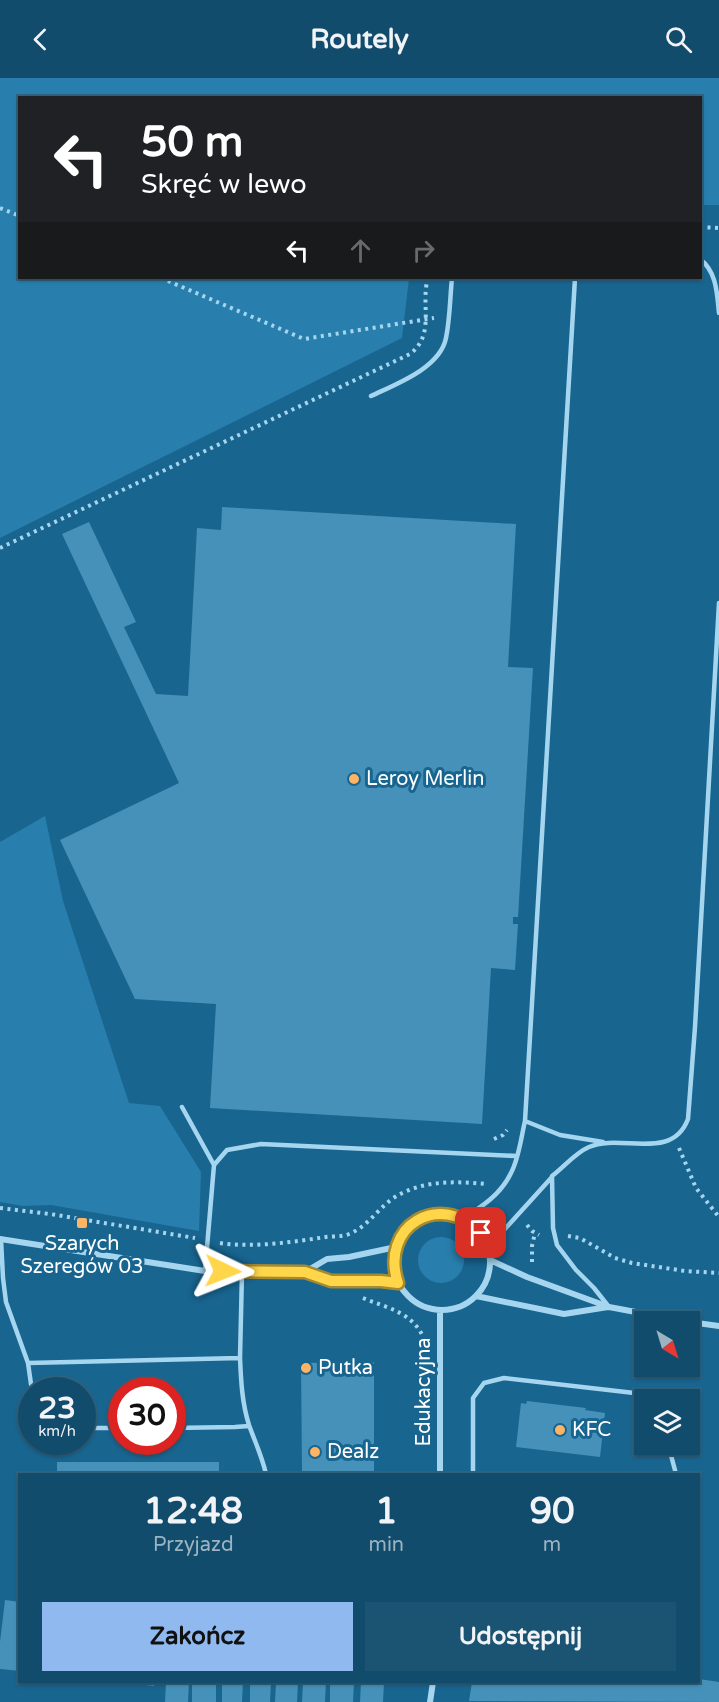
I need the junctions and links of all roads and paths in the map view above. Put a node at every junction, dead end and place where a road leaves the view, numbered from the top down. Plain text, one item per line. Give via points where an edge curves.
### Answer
1 (0, 208) edge
2 (18, 215) edge
3 (702, 227) edge
4 (719, 228) edge
5 (702, 260) edge
6 (163, 279) edge
7 (428, 279) edge
8 (452, 279) edge
9 (575, 279) edge
10 (719, 314) edge
11 (448, 316) junction
12 (426, 319) junction
13 (371, 396) dead end
14 (0, 548) edge
15 (719, 603) edge
16 (182, 1107) dead end
17 (525, 1121) junction
18 (674, 1137) junction
19 (605, 1142) junction
20 (516, 1156) junction
21 (214, 1165) junction
22 (552, 1176) junction
23 (491, 1186) dead end
24 (0, 1208) edge
25 (719, 1217) edge
26 (463, 1218) junction
27 (524, 1220) dead end
28 (535, 1233) junction
29 (563, 1235) dead end
30 (544, 1236) dead end
31 (1, 1239) edge
32 (208, 1241) junction
33 (487, 1244) junction
34 (396, 1247) junction
35 (490, 1260) junction
36 (532, 1264) dead end
37 (205, 1271) junction
38 (242, 1272) junction
39 (305, 1272) junction
40 (719, 1273) edge
41 (398, 1283) junction
42 (357, 1294) dead end
43 (476, 1296) junction
44 (609, 1307) junction
45 (440, 1310) junction
46 (634, 1312) edge
47 (700, 1323) edge
48 (719, 1326) edge
49 (422, 1334) dead end
50 (240, 1359) junction
51 (28, 1363) junction
52 (30, 1377) edge
53 (634, 1393) edge
54 (249, 1426) junction
55 (186, 1428) edge
56 (671, 1455) edge
57 (266, 1473) edge
58 (440, 1473) edge
59 (472, 1473) edge
60 (676, 1473) edge
61 (433, 1683) edge
62 (430, 1702) edge

1 - 2 path
3 - 4 path
5 - 10 lane via 714,279
6 - 12 path via 304,339
7 - 12 path
8 - 11 lane
9 - 17 lane
11 - 12 path
11 - 13 lane via 446,341 434,360 418,373
12 - 14 path via 421,343 410,354
15 - 18 lane via 689,1110 685,1125
16 - 21 lane
17 - 19 lane via 560,1135
17 - 20 lane
18 - 19 lane via 650,1144
18 - 25 path via 696,1188
19 - 22 lane via 578,1154
20 - 21 lane via 261,1144 227,1150
20 - 26 lane via 512,1172 499,1191
21 - 32 lane
22 - 33 lane
22 - 44 lane via 556,1245
23 - 32 path via 449,1182 411,1190 392,1199 360,1229 345,1236 257,1244
24 - 32 path
26 - 33 street via 481,1233
26 - 34 street via 428,1215 408,1227
27 - 28 path
28 - 30 path
28 - 36 path
29 - 40 path via 580,1238 632,1263
31 - 37 street
31 - 51 lane via 6,1302
32 - 37 lane
33 - 35 street
34 - 39 street via 327,1259
34 - 41 street via 393,1259
35 - 43 street via 488,1276
35 - 44 street
37 - 38 street
38 - 39 street
38 - 50 lane
39 - 41 street via 331,1281
41 - 45 street via 420,1305
42 - 49 path via 401,1312
43 - 44 street via 564,1314
43 - 45 street via 459,1307
44 - 46 street
45 - 58 street, Edukacyjna
47 - 48 street
50 - 51 lane
50 - 54 lane
51 - 52 lane
53 - 59 lane via 504,1378 484,1383 473,1398
54 - 55 lane
54 - 57 lane
56 - 60 lane
61 - 62 street

